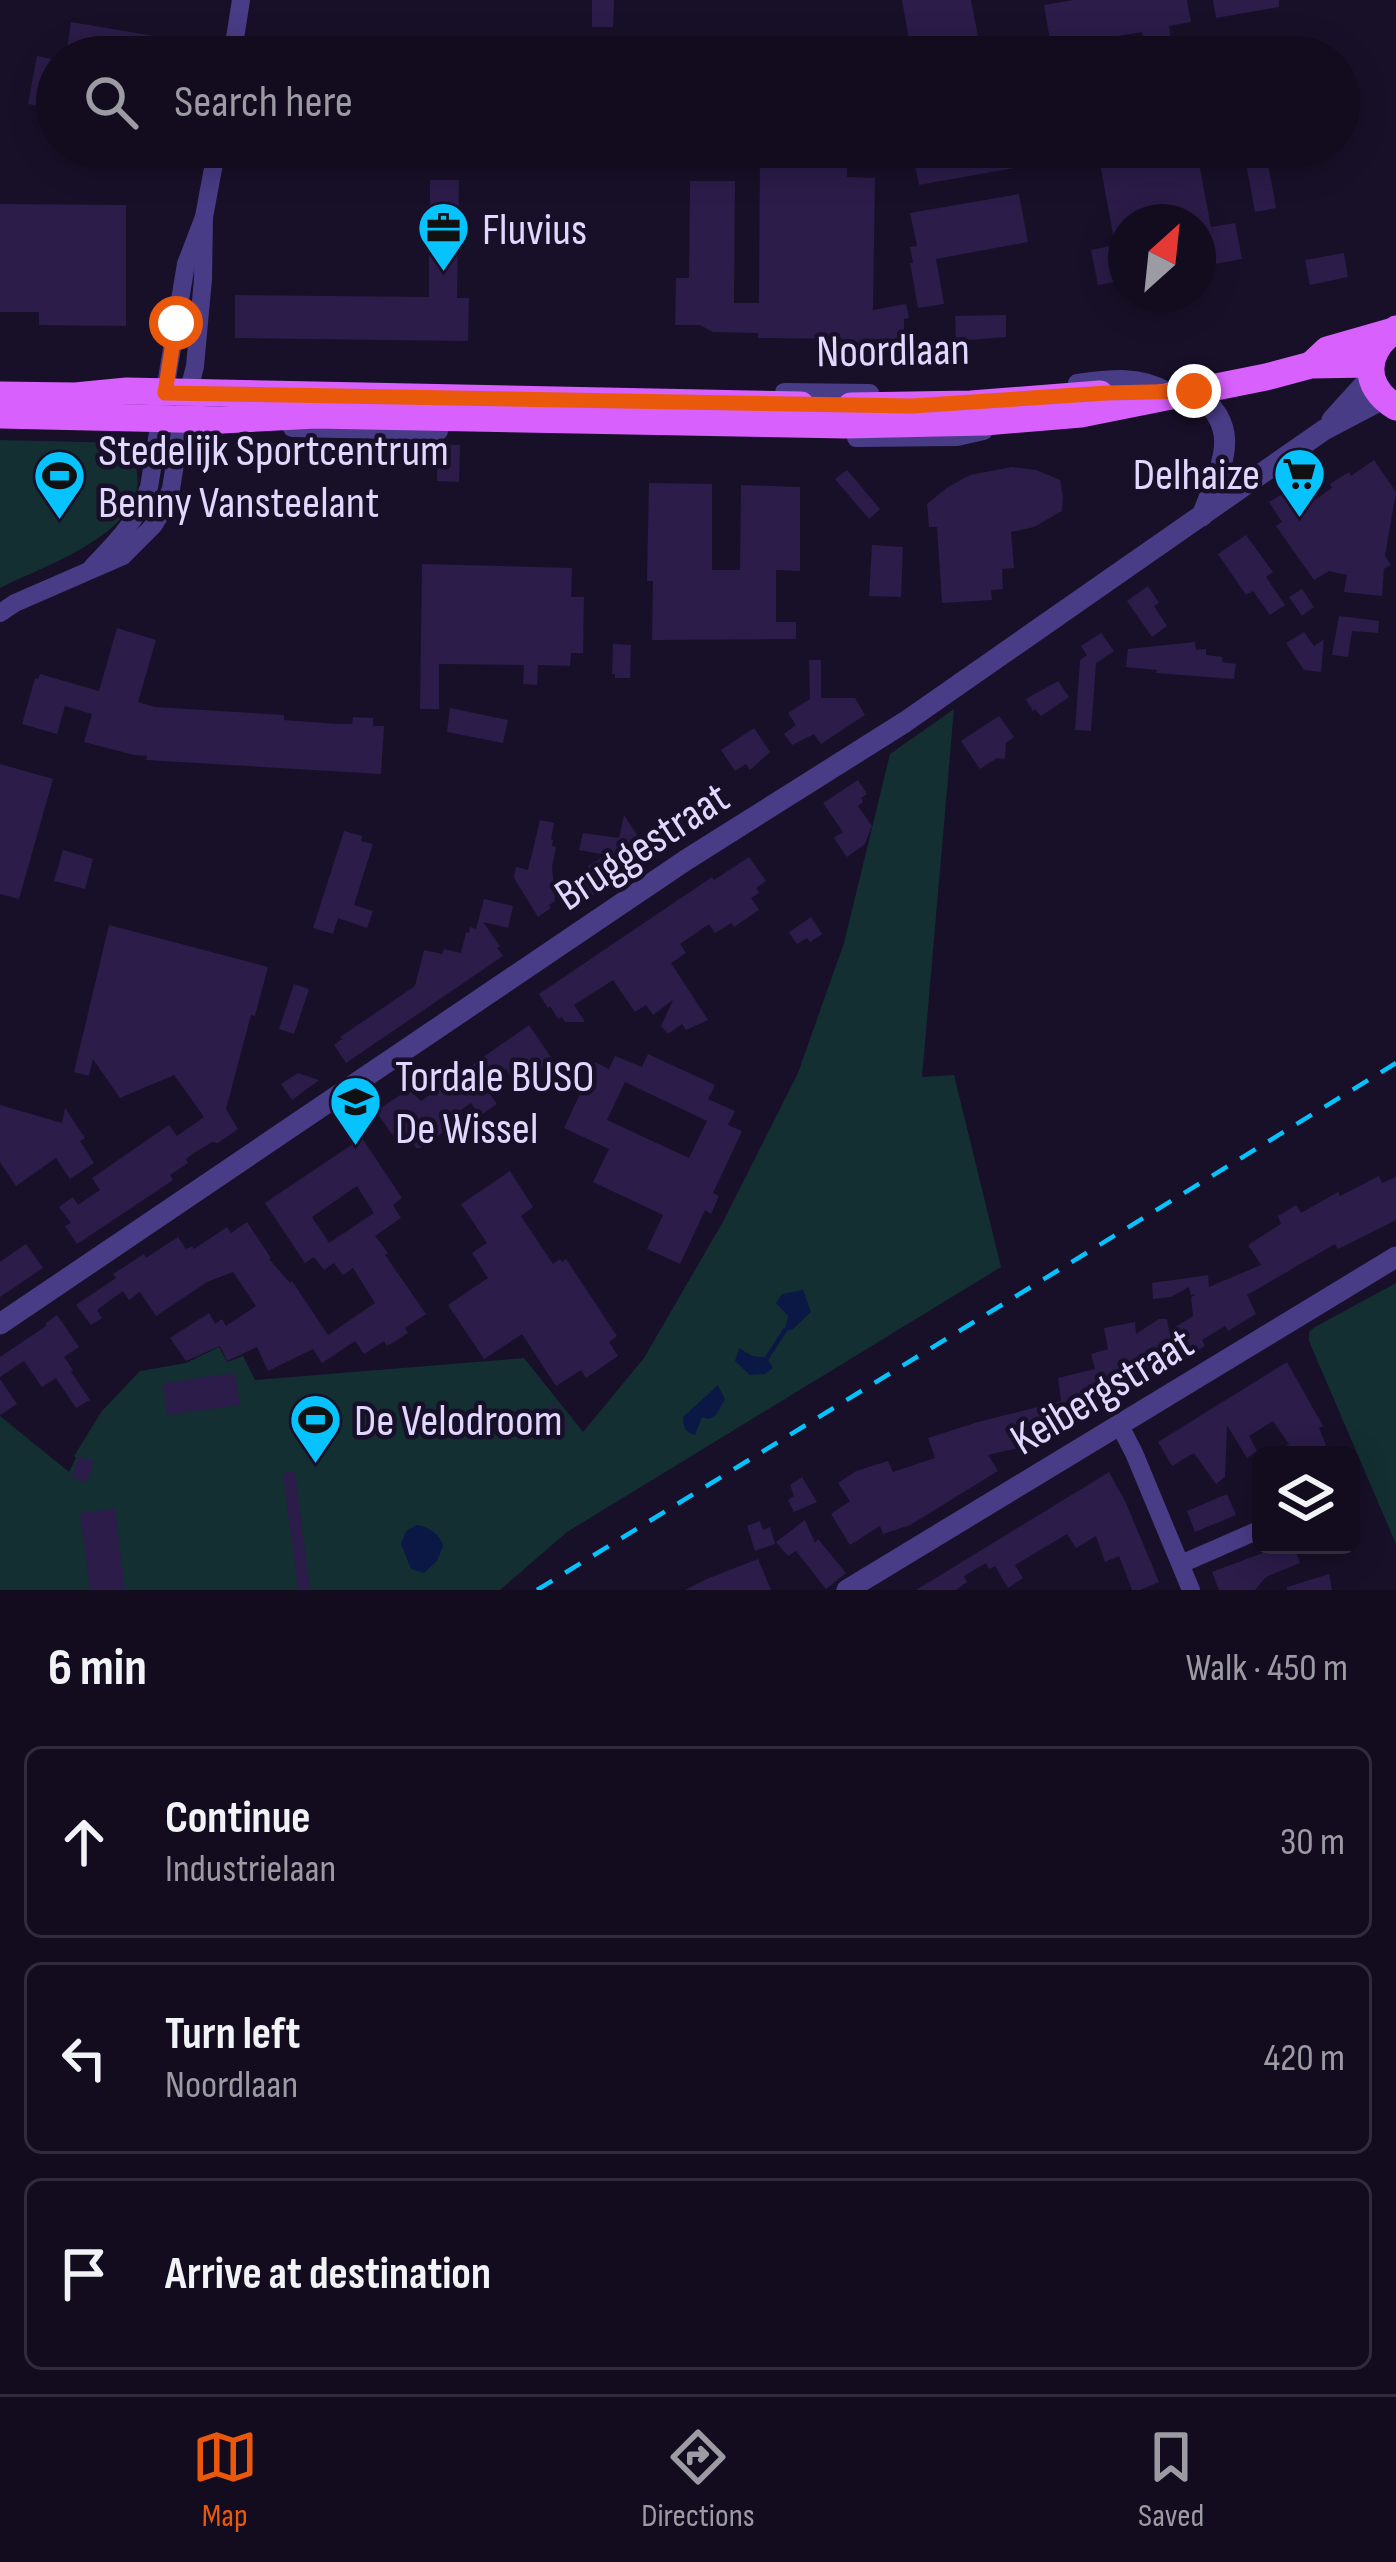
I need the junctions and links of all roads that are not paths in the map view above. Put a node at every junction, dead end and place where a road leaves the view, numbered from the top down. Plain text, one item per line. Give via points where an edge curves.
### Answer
1 (241, 0) edge
2 (235, 36) edge
3 (213, 168) edge
4 (1393, 330) edge
5 (1311, 365) junction
6 (0, 382) edge
7 (1380, 387) edge
8 (1181, 391) junction
9 (111, 392) junction
10 (0, 395) edge
11 (174, 406) junction
12 (0, 415) edge
13 (1202, 516) junction
14 (0, 613) edge
15 (1396, 1257) edge
16 (0, 1324) edge
17 (1119, 1424) junction
18 (1252, 1533) edge
19 (1181, 1564) junction
20 (847, 1590) edge
21 (1191, 1590) edge

1 - 2 street
3 - 11 street via 186,264
4 - 5 main road, Noordlaan via 1327,350
4 - 7 main road via 1377,345
5 - 7 main road, Noordlaan
5 - 8 main road, Noordlaan
6 - 9 street, Noordlaan
7 - 13 street, Bruggestraat
8 - 11 main road, Noordlaan via 912,406
8 - 11 main road, Noordlaan via 1081,414 890,425 253,418
8 - 13 street via 1220,416 1226,435
9 - 10 main road, Noordlaan
9 - 11 main road, Noordlaan
11 - 12 main road, Noordlaan
11 - 14 street via 127,531 89,570
13 - 16 street, Bruggestraat
15 - 17 street, Keibergstraat
17 - 19 street
17 - 20 street, Keibergstraat
18 - 19 street
19 - 21 street

